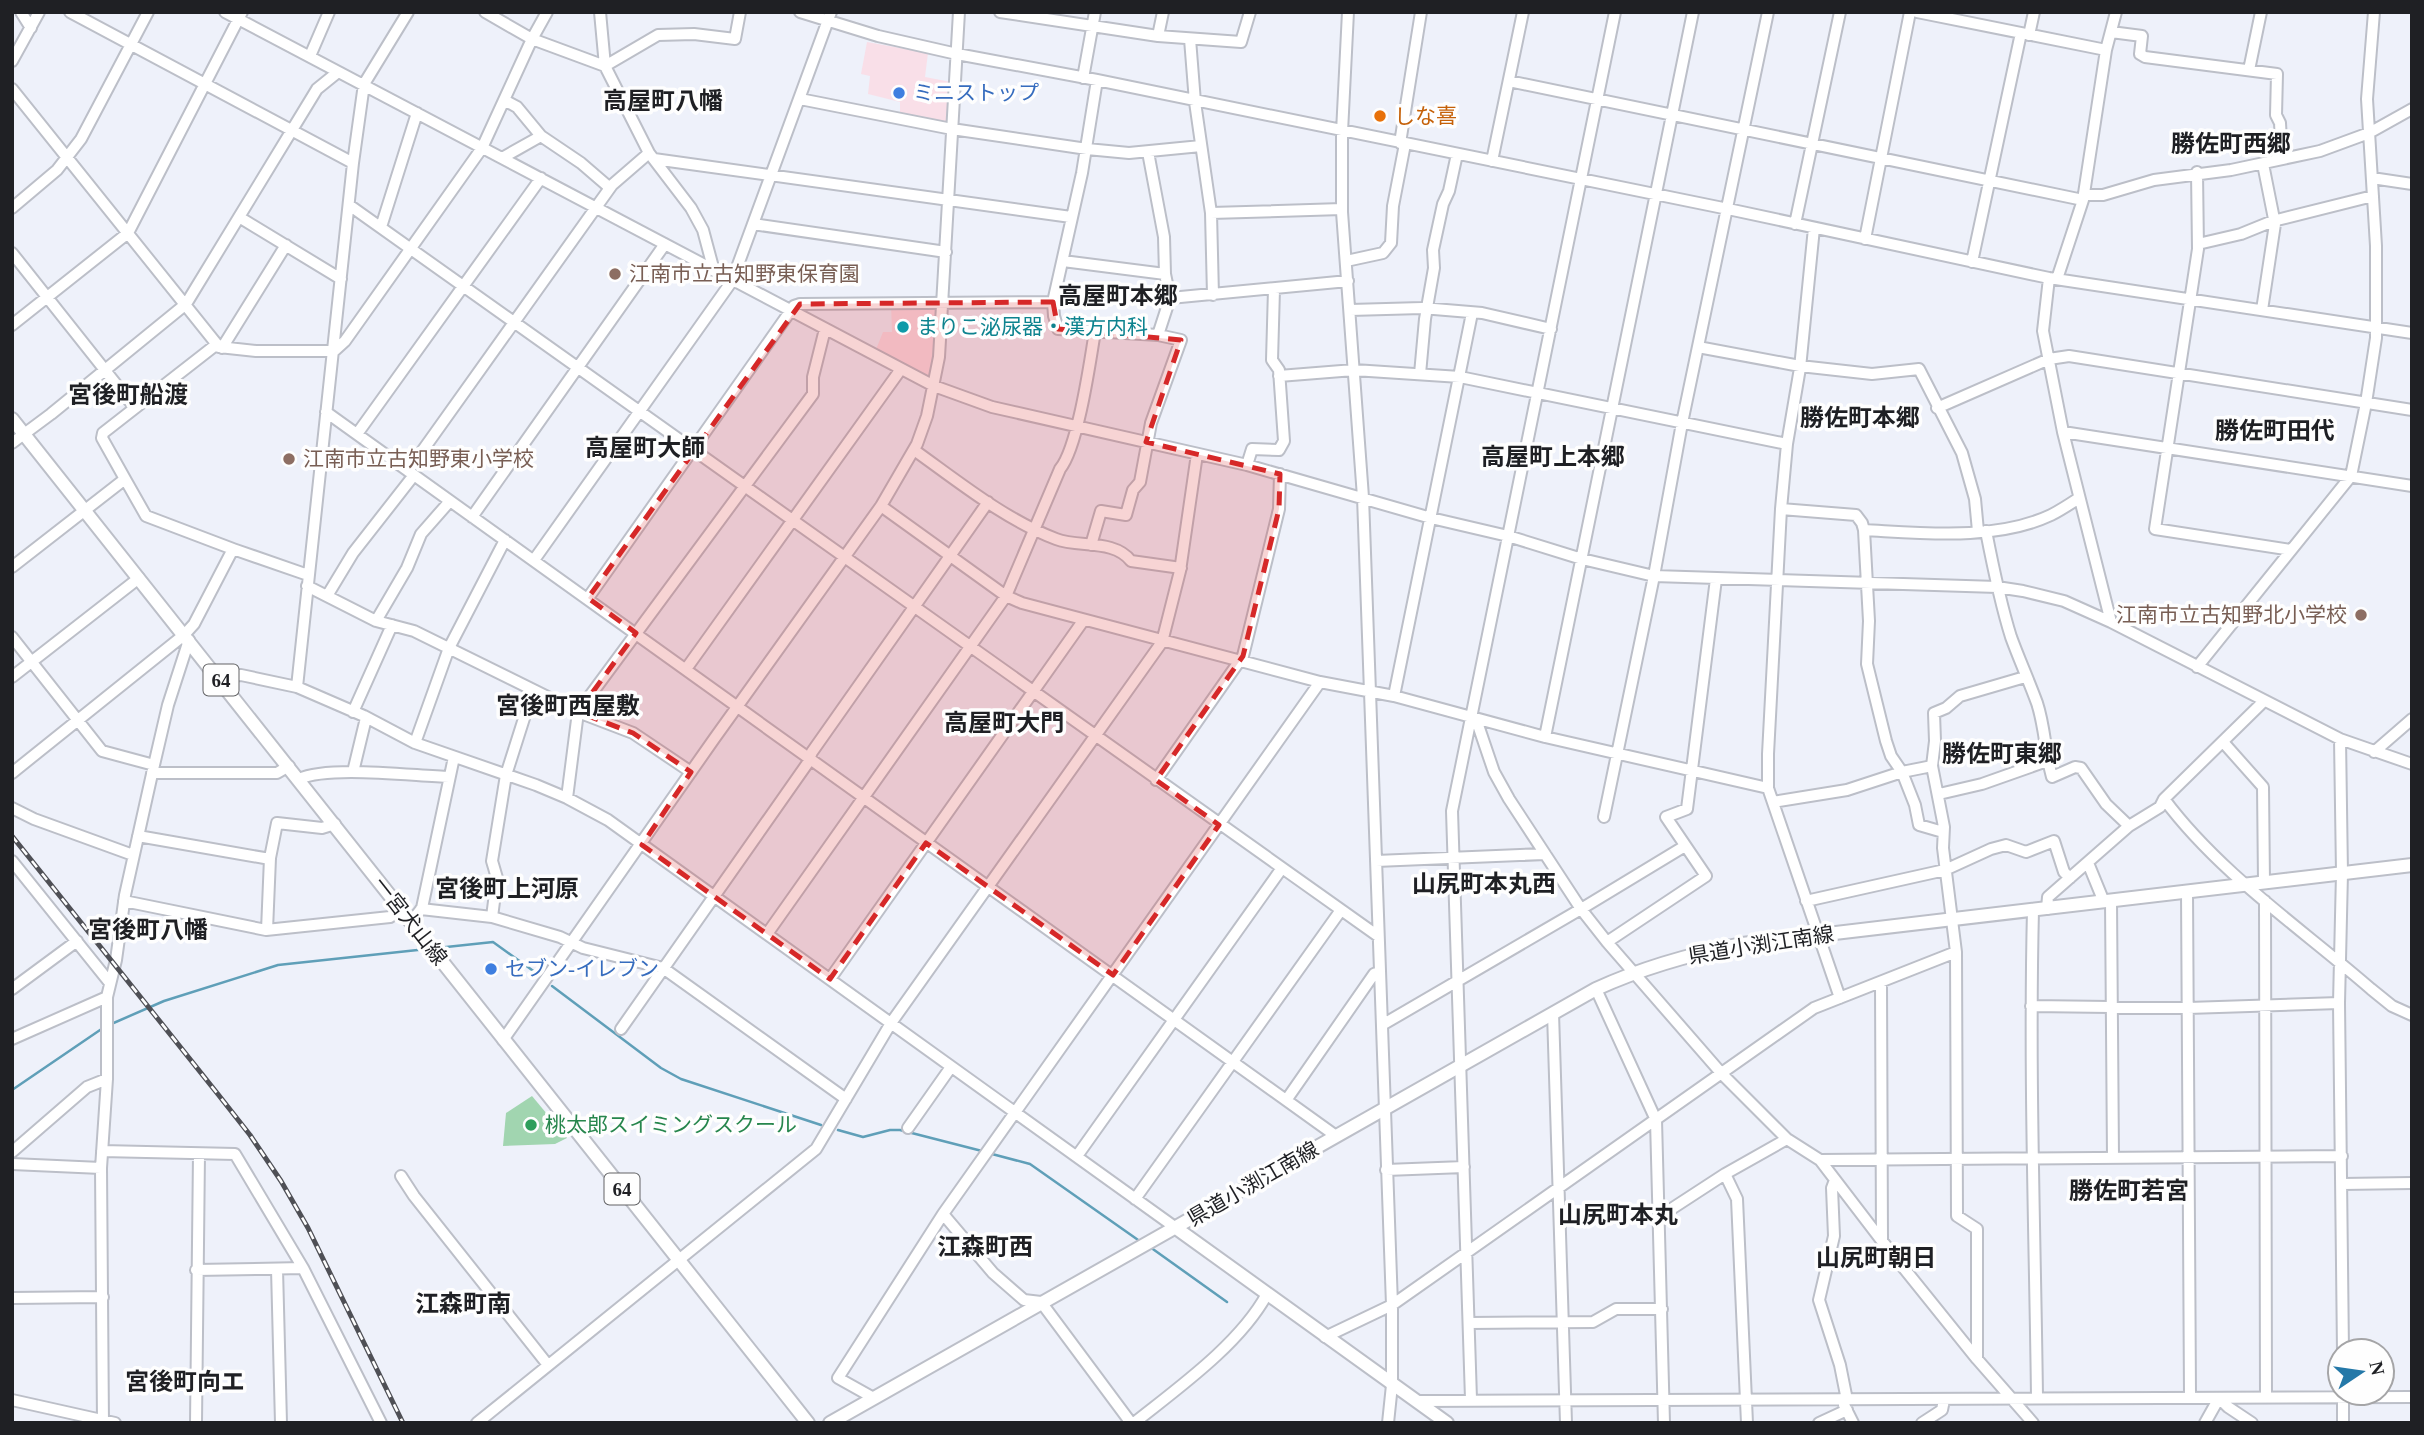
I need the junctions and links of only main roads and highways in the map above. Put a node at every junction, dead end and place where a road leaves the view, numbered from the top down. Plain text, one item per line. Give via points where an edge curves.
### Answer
1 (12, 419) edge
2 (2412, 865) edge
3 (1176, 1228) junction
4 (808, 1423) edge
5 (830, 1423) edge
6 (1447, 1423) edge

1 - 4 main road, 一宮犬山線 / 64
2 - 3 main road, 県道小渕江南線 via 1690,954 1596,989
3 - 5 main road, 県道小渕江南線
3 - 6 main road, 県道小渕江南線

